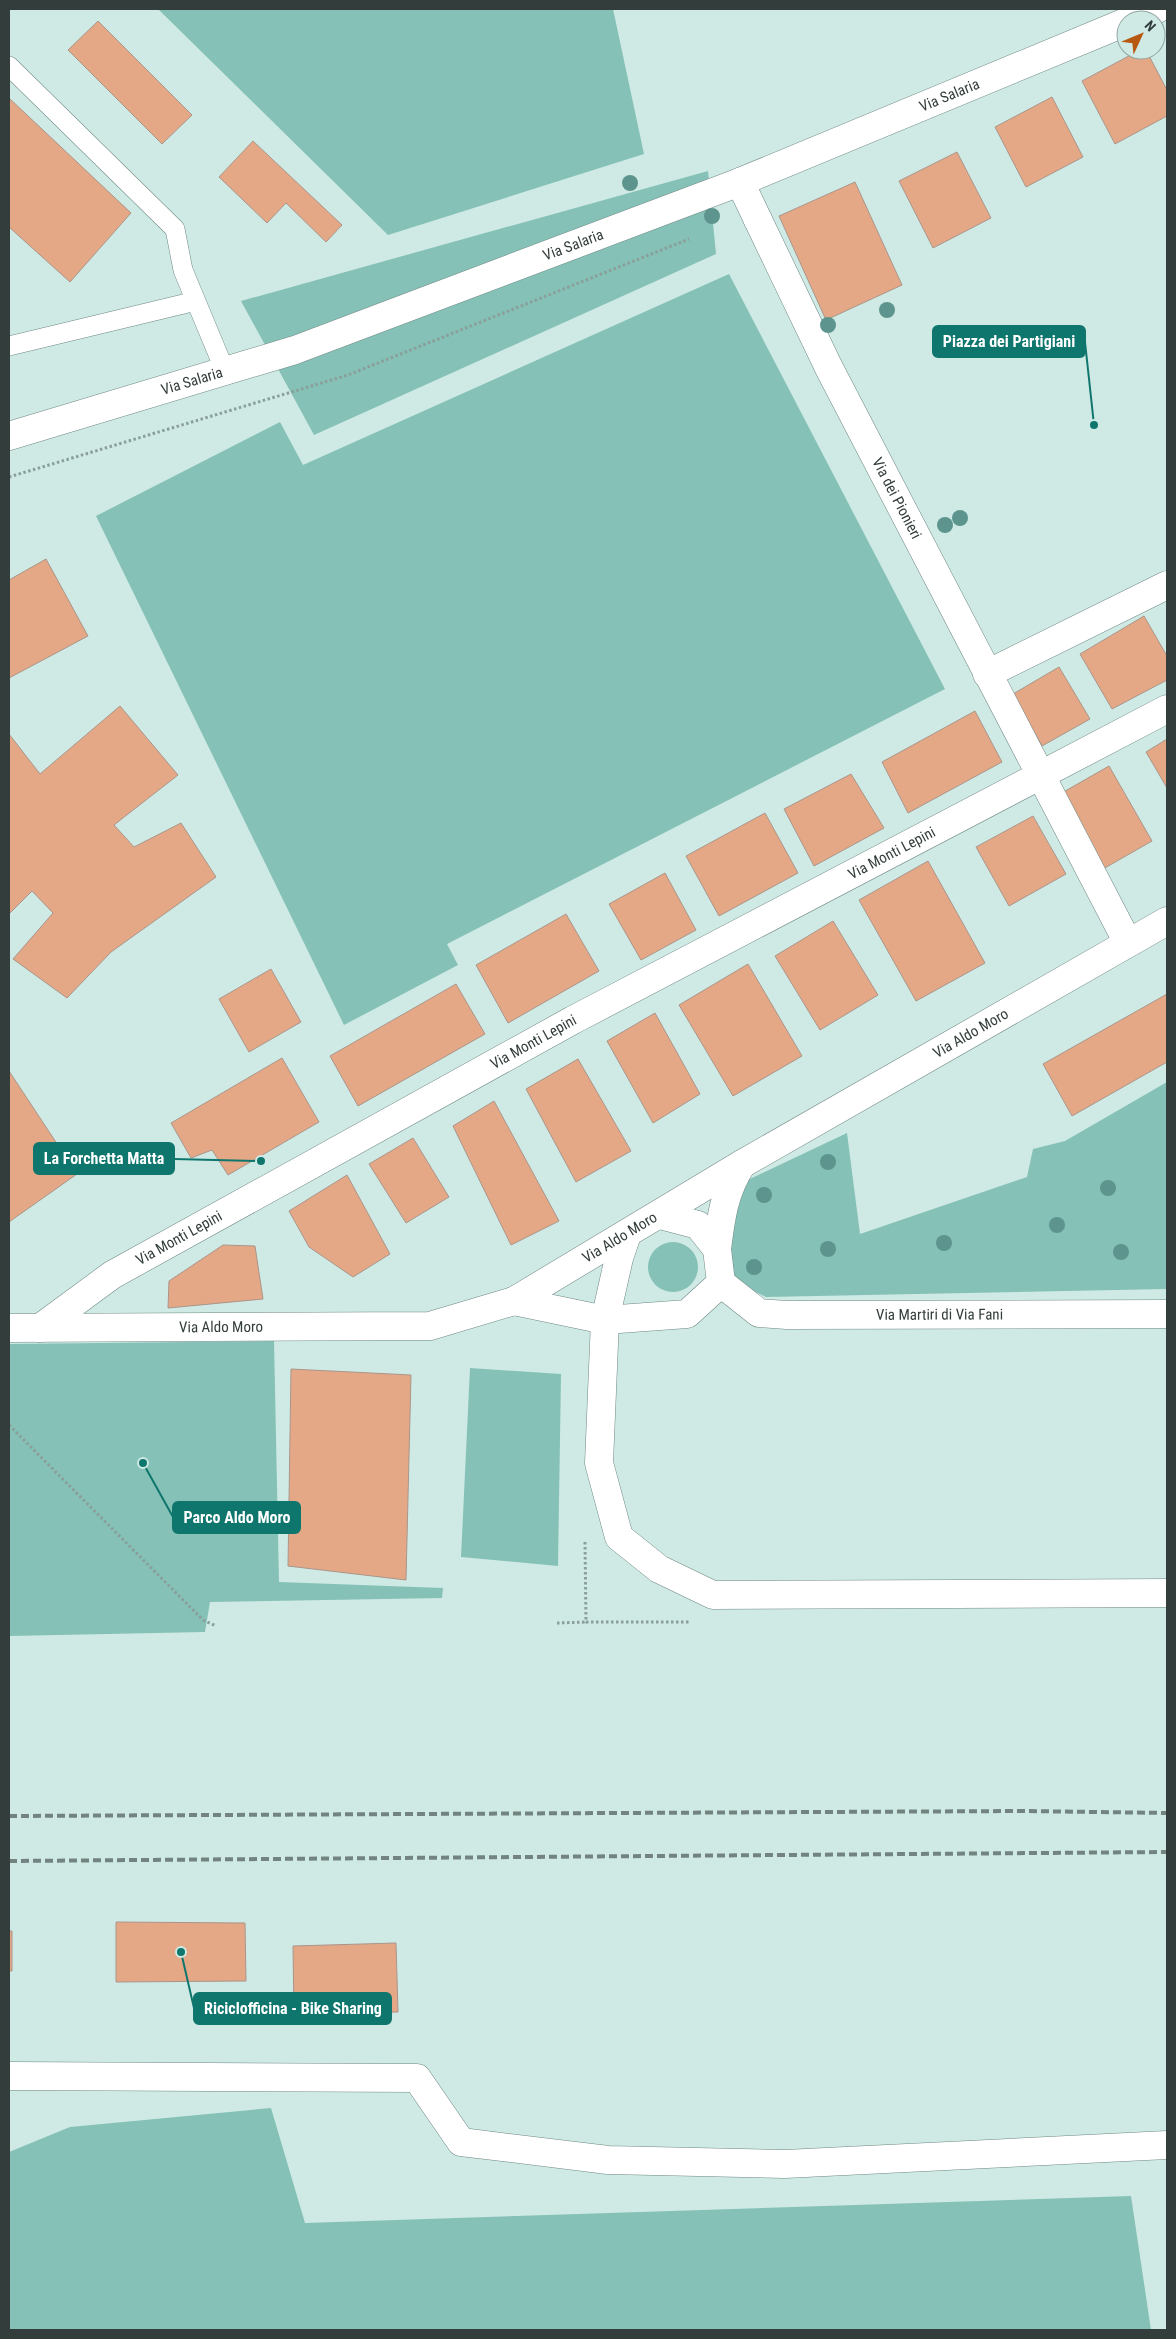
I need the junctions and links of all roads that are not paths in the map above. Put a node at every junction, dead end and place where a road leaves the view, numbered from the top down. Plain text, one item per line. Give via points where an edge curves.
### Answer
1 (1116, 26) edge
2 (9, 66) edge
3 (740, 182) junction
4 (196, 301) junction
5 (9, 346) edge
6 (225, 371) junction
7 (9, 436) edge
8 (1167, 585) edge
9 (987, 674) junction
10 (1167, 709) edge
11 (1040, 776) junction
12 (1167, 921) edge
13 (1128, 944) junction
14 (742, 1164) junction
15 (660, 1215) junction
16 (627, 1234) junction
17 (718, 1249) junction
18 (720, 1284) junction
19 (514, 1301) junction
20 (1167, 1314) edge
21 (606, 1320) junction
22 (9, 1328) edge
23 (40, 1328) junction
24 (1167, 1593) edge
25 (9, 2076) edge
26 (1167, 2145) edge

1 - 3 street, Via Salaria
2 - 4 lane via 175,229 183,270
3 - 6 street, Via Salaria via 295,350
3 - 9 street, Via dei Pionieri via 829,368
4 - 5 lane
4 - 6 lane
6 - 7 street, Via Salaria
8 - 9 street
9 - 11 street, Via dei Pionieri
10 - 11 street, Via Monti Lepini
11 - 13 street
11 - 23 street, Via Monti Lepini via 573,1020 112,1275
12 - 13 street, Via Aldo Moro
13 - 14 street, Via Aldo Moro
14 - 15 street, Via Aldo Moro
14 - 17 street via 730,1183 721,1216
15 - 16 street, Via Aldo Moro
15 - 17 street via 698,1225
16 - 19 street, Via Aldo Moro
16 - 21 street
17 - 18 street
18 - 20 street, Via Martiri di Via Fani via 759,1313 768,1314
18 - 21 street via 687,1314
19 - 21 street
19 - 23 street, Via Aldo Moro via 430,1326
21 - 24 street via 599,1463 619,1537 659,1569 714,1595
22 - 23 street, Via Aldo Moro
25 - 26 street via 417,2078 461,2142 608,2160 785,2164

